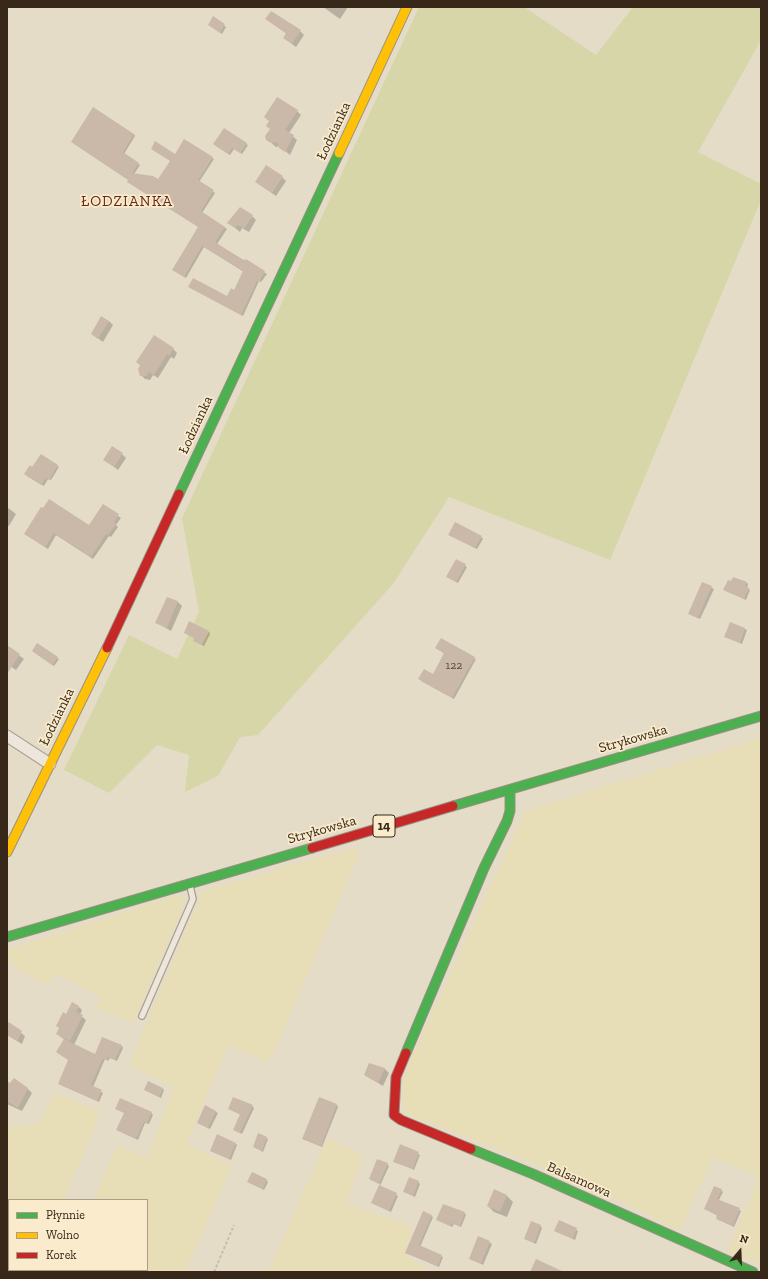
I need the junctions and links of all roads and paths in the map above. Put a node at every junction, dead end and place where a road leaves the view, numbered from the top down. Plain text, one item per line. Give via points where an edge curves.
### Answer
1 (407, 7) edge
2 (761, 716) edge
3 (7, 736) edge
4 (50, 764) junction
5 (510, 790) junction
6 (7, 852) edge
7 (189, 884) junction
8 (7, 938) edge
9 (142, 1016) dead end
10 (234, 1225) dead end
11 (214, 1272) edge
12 (753, 1272) edge

1 - 4 street, Łodzianka
2 - 5 street, Strykowska / 14
3 - 4 street
4 - 6 street, Łodzianka
5 - 7 street, Strykowska / 14
5 - 12 street, Balsamowa via 510,811 507,821 484,868 396,1077 394,1115
7 - 8 street, Strykowska / 14
7 - 9 lane via 193,899
10 - 11 path

